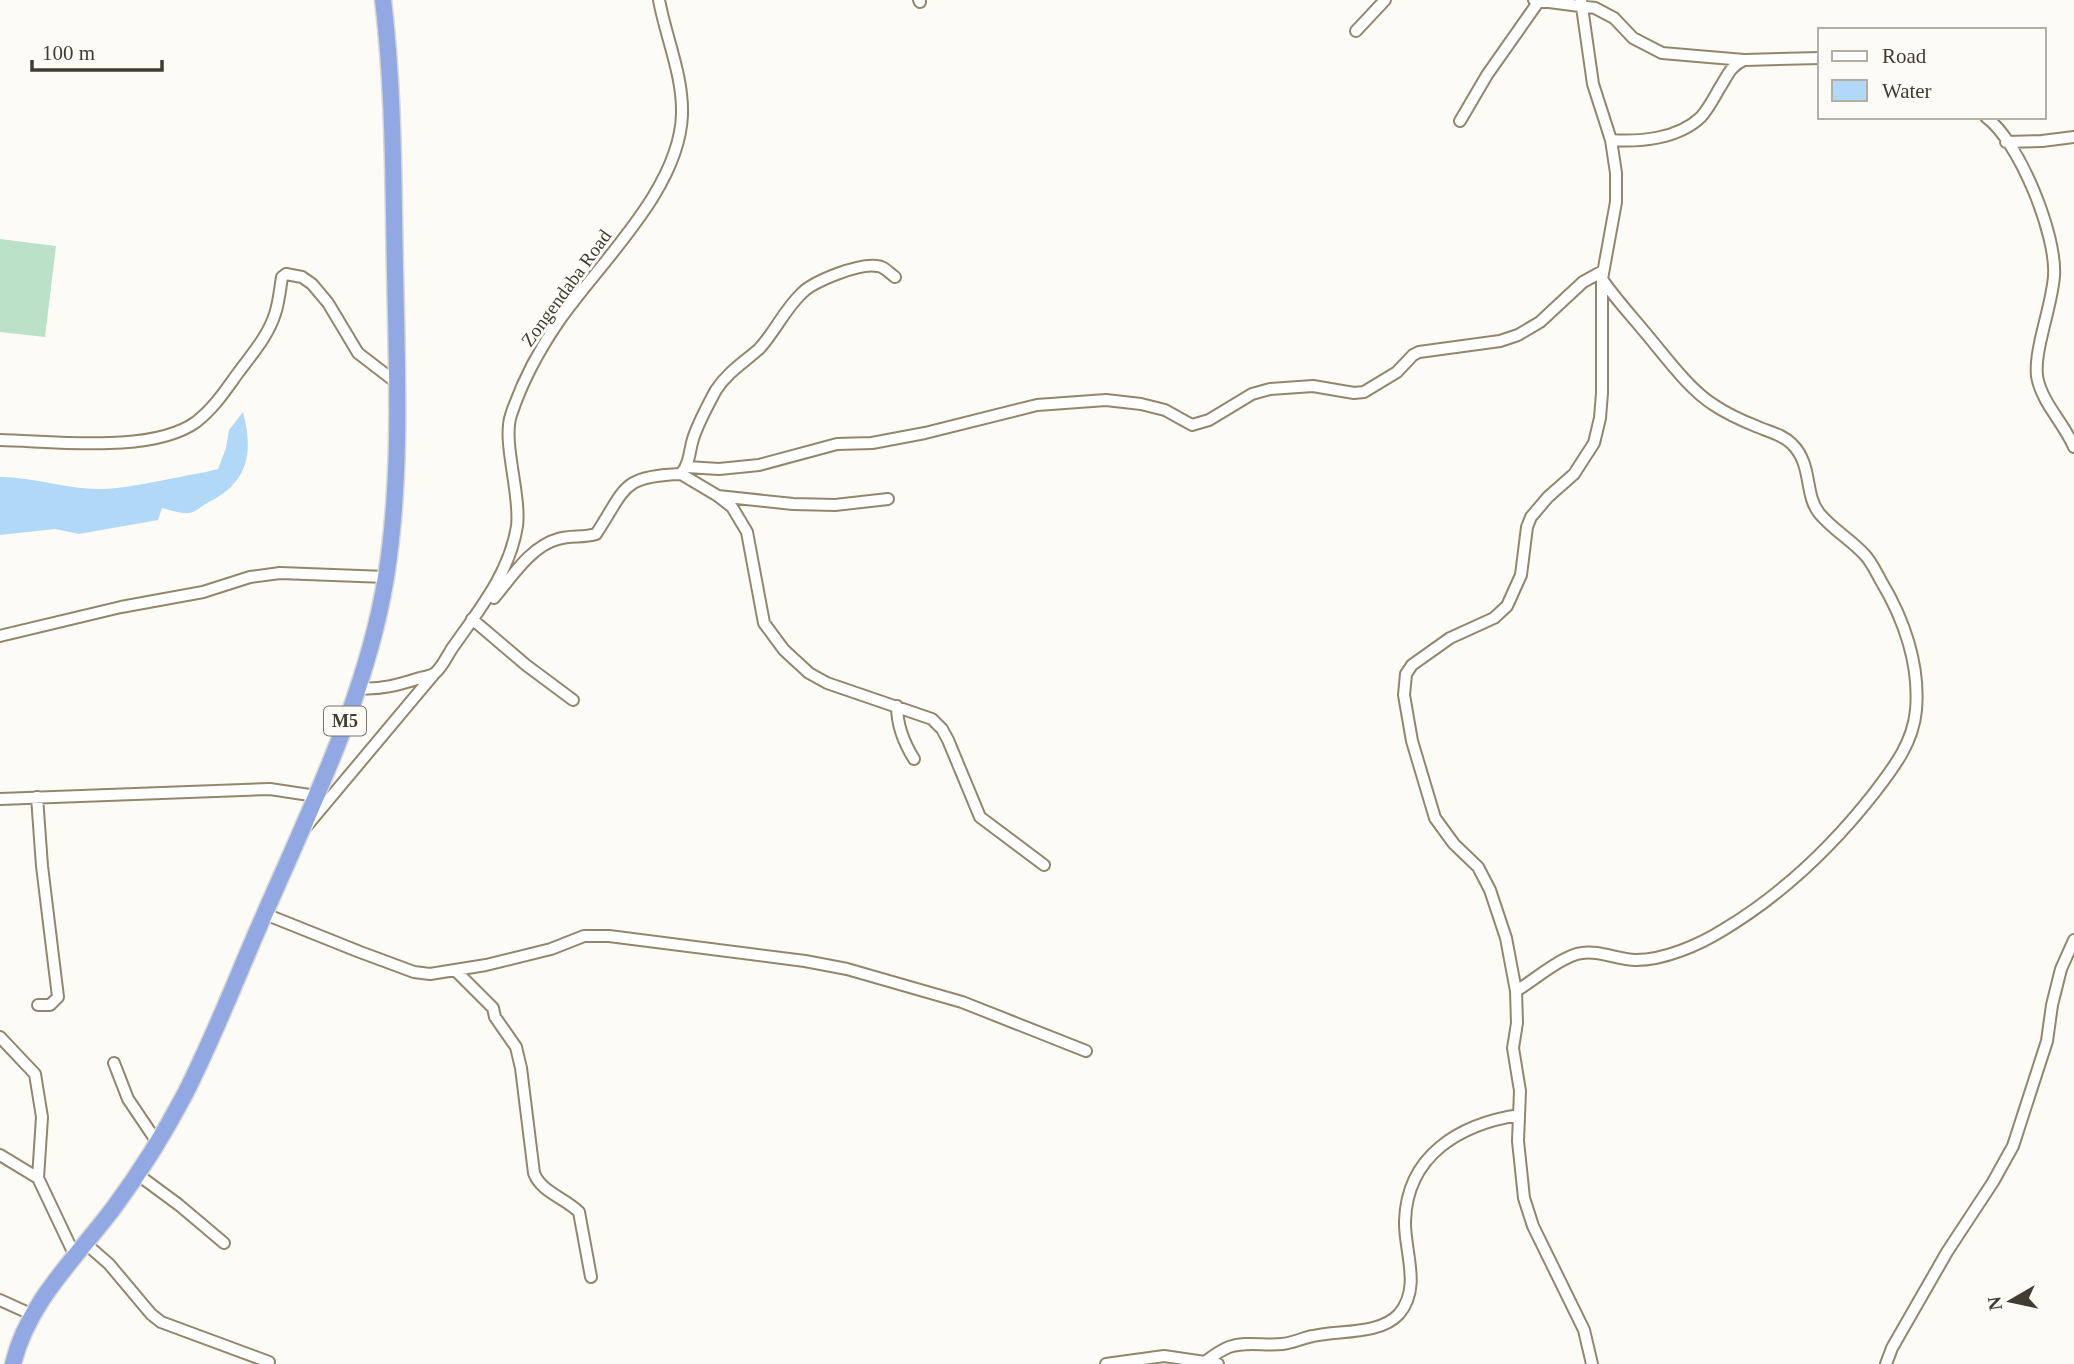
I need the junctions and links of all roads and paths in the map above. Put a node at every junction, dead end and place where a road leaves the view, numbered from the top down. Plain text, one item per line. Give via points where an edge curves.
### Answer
1 (383, 0) edge
2 (660, 0) edge
3 (1385, 0) edge
4 (1537, 1) edge
5 (1582, 3) edge
6 (1356, 31) dead end
7 (1818, 58) edge
8 (1744, 60) junction
9 (1989, 119) edge
10 (1460, 121) dead end
11 (2074, 137) edge
12 (1611, 140) junction
13 (2006, 142) junction
14 (1603, 275) junction
15 (895, 277) dead end
16 (397, 357) junction
17 (373, 362) junction
18 (397, 383) junction
19 (0, 440) edge
20 (2074, 444) edge
21 (684, 471) junction
22 (718, 496) junction
23 (888, 499) dead end
24 (386, 577) junction
25 (481, 608) junction
26 (472, 619) junction
27 (0, 636) edge
28 (435, 673) junction
29 (358, 688) junction
30 (573, 700) dead end
31 (897, 706) junction
32 (914, 759) dead end
33 (316, 796) junction
34 (37, 797) junction
35 (0, 799) edge
36 (301, 832) junction
37 (1044, 865) dead end
38 (265, 914) junction
39 (2074, 940) edge
40 (456, 971) junction
41 (1516, 991) junction
42 (38, 1005) dead end
43 (0, 1037) edge
44 (1086, 1051) dead end
45 (114, 1063) dead end
46 (1519, 1115) junction
47 (156, 1142) junction
48 (0, 1155) edge
49 (137, 1174) junction
50 (38, 1178) junction
51 (223, 1243) dead end
52 (80, 1249) junction
53 (591, 1277) dead end
54 (0, 1300) edge
55 (33, 1315) junction
56 (268, 1362) dead end
57 (1212, 1363) edge
58 (13, 1364) edge
59 (1106, 1364) edge
60 (1592, 1364) edge
61 (1886, 1364) edge

1 - 16 highway, M5 via 392,100
2 - 25 street, Zongendaba Road via 681,92 677,140 655,194 559,321 514,406 509,430 517,525 496,585
3 - 6 street
4 - 5 street
4 - 10 street
5 - 8 street via 1614,18 1633,38 1662,53
5 - 12 street via 1593,83
7 - 8 street
8 - 12 street via 1734,65 1702,116 1690,125 1644,141
9 - 13 street
11 - 13 street
12 - 14 street via 1616,202
13 - 20 street via 2033,190 2053,248 2054,276 2036,362 2044,396
14 - 21 street via 1583,282 1527,331 1500,341 1419,352 1385,381 1359,393 1313,386 1270,389 1192,425 1165,410 1129,402 1037,405 925,433 822,447 759,465
14 - 41 street via 1602,393 1594,443 1574,474 1531,517 1521,575 1507,607 1433,649 1406,674 1406,716 1435,818 1478,867 1490,890 1506,938
14 - 41 street via 1670,363 1711,403 1784,437 1799,452 1816,509 1864,554 1908,635 1916,712 1906,747 1867,803 1831,846 1754,909 1721,932 1659,957 1636,960 1581,953
15 - 21 street via 882,267 869,266 825,279 803,292 759,348 716,390
16 - 17 street
16 - 18 highway, M5
17 - 18 street
17 - 19 street via 358,353 312,284 286,274 268,332 213,407 177,433 100,444
18 - 24 highway, M5
21 - 22 street
21 - 25 street via 632,483 616,497 596,534 556,539 534,552
22 - 23 street via 793,505
22 - 31 street via 732,507 747,532 764,623 784,650 827,684
24 - 27 street via 281,573 250,577 203,592
24 - 29 highway, M5
25 - 26 street, Zongendaba Road
26 - 28 street, Zongendaba Road
26 - 30 street
28 - 29 street via 375,690
28 - 36 street, Zongendaba Road
29 - 33 highway, M5
31 - 32 street via 905,743
31 - 37 street via 932,719 942,729 980,817
33 - 34 street via 270,789
33 - 36 highway, M5
34 - 35 street
34 - 42 street via 58,998 50,1005
36 - 38 highway, M5
38 - 40 street via 414,972
38 - 47 highway, M5 via 212,1038
39 - 61 street via 2061,969 2047,1041 2012,1146
40 - 44 street via 551,949 584,936 609,936 847,969 962,1002
40 - 53 street via 492,1008 514,1041 534,1173 546,1189 579,1212
41 - 46 street via 1513,1048
43 - 50 street via 35,1074 42,1117
45 - 47 street via 128,1099
46 - 57 street via 1457,1134 1422,1166 1407,1199 1411,1271 1407,1300 1391,1322 1279,1344 1240,1344 1228,1347
46 - 60 street via 1524,1198 1584,1330
47 - 49 highway, M5
48 - 50 street
49 - 51 street
49 - 52 highway, M5
50 - 52 street
52 - 55 highway, M5
52 - 56 street via 109,1264 161,1322
54 - 55 street
55 - 58 highway, M5
57 - 59 street via 1164,1356

